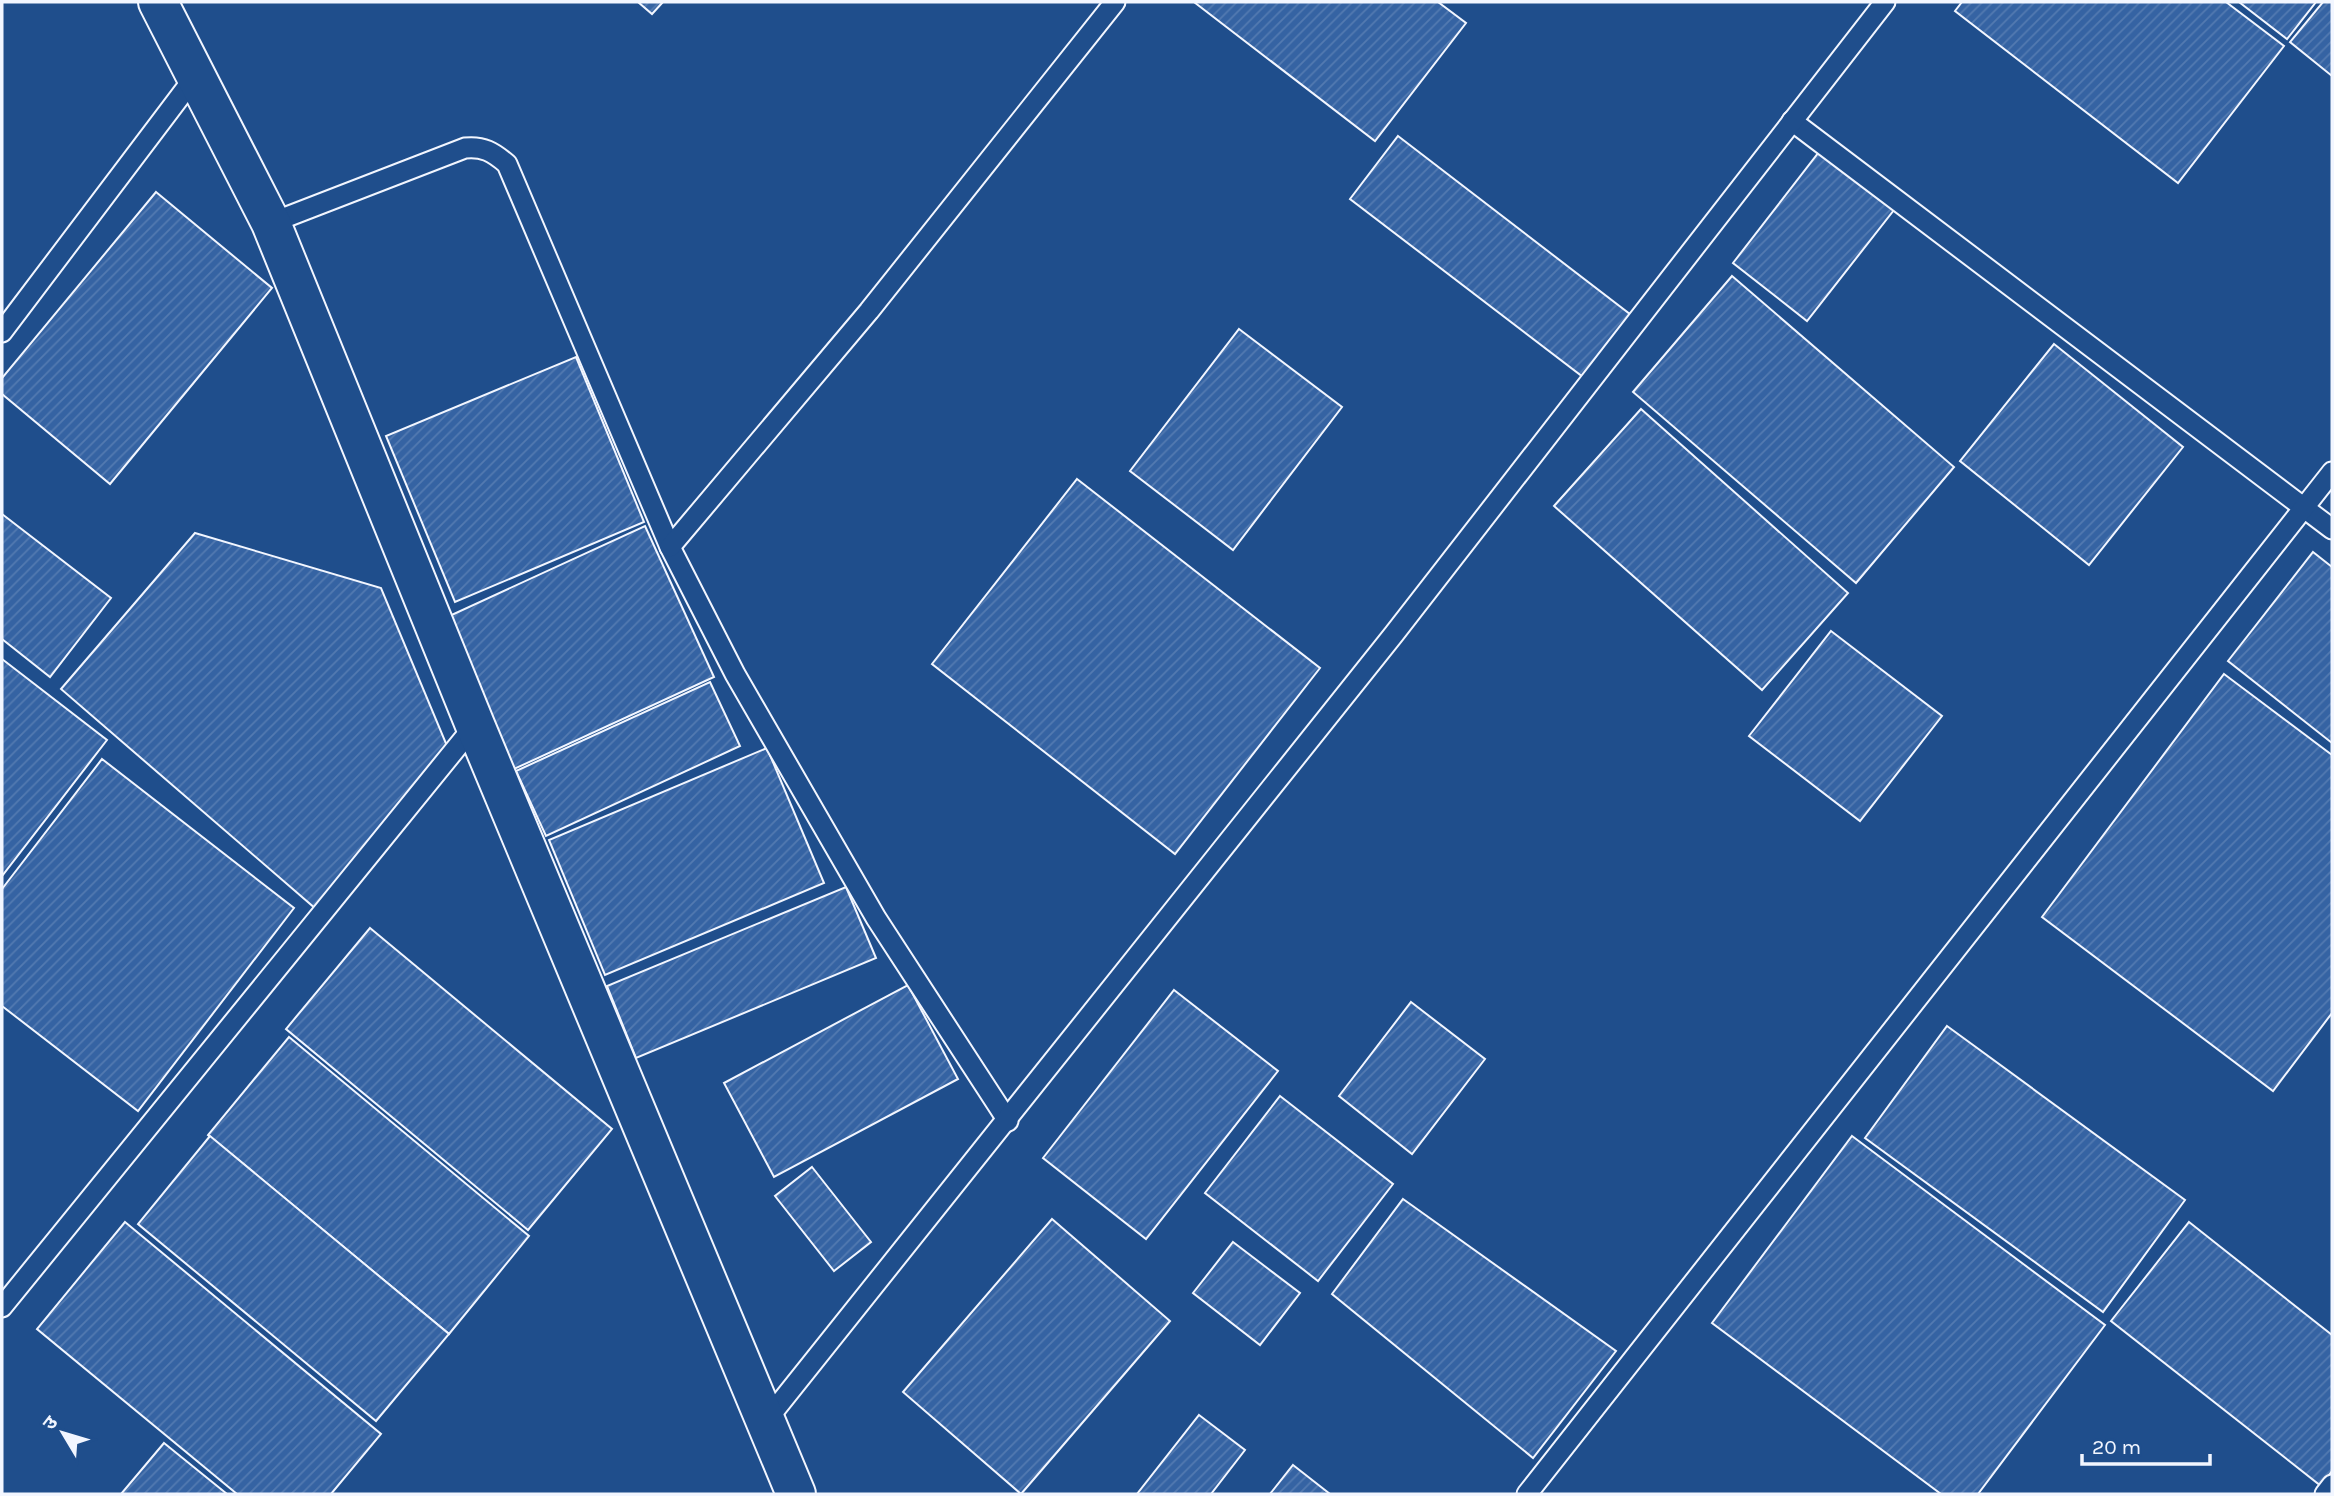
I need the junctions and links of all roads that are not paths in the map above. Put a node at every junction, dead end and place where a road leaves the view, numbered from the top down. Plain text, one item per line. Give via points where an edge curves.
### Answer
1 (158, 2) edge
2 (1115, 2) edge
3 (1885, 2) edge
4 (197, 73) junction
5 (1792, 121) junction
6 (271, 223) junction
7 (2, 332) edge
8 (2332, 472) edge
9 (2305, 508) junction
10 (2332, 529) edge
11 (670, 547) junction
12 (475, 725) junction
13 (1008, 1121) junction
14 (2, 1307) edge
15 (765, 1422) junction
16 (2332, 1485) edge
17 (796, 1494) edge
18 (1527, 1494) edge
19 (2325, 1494) edge

1 - 4 street
2 - 11 lane via 869,311
3 - 5 lane
4 - 6 street
4 - 7 lane
5 - 9 lane
5 - 13 lane
6 - 11 lane via 465,148 479,147 500,158 516,178
6 - 12 street
8 - 9 lane
9 - 10 lane
9 - 18 lane
11 - 13 lane via 735,674 870,907
12 - 14 lane
12 - 15 street
13 - 15 lane
15 - 17 street
16 - 19 lane

